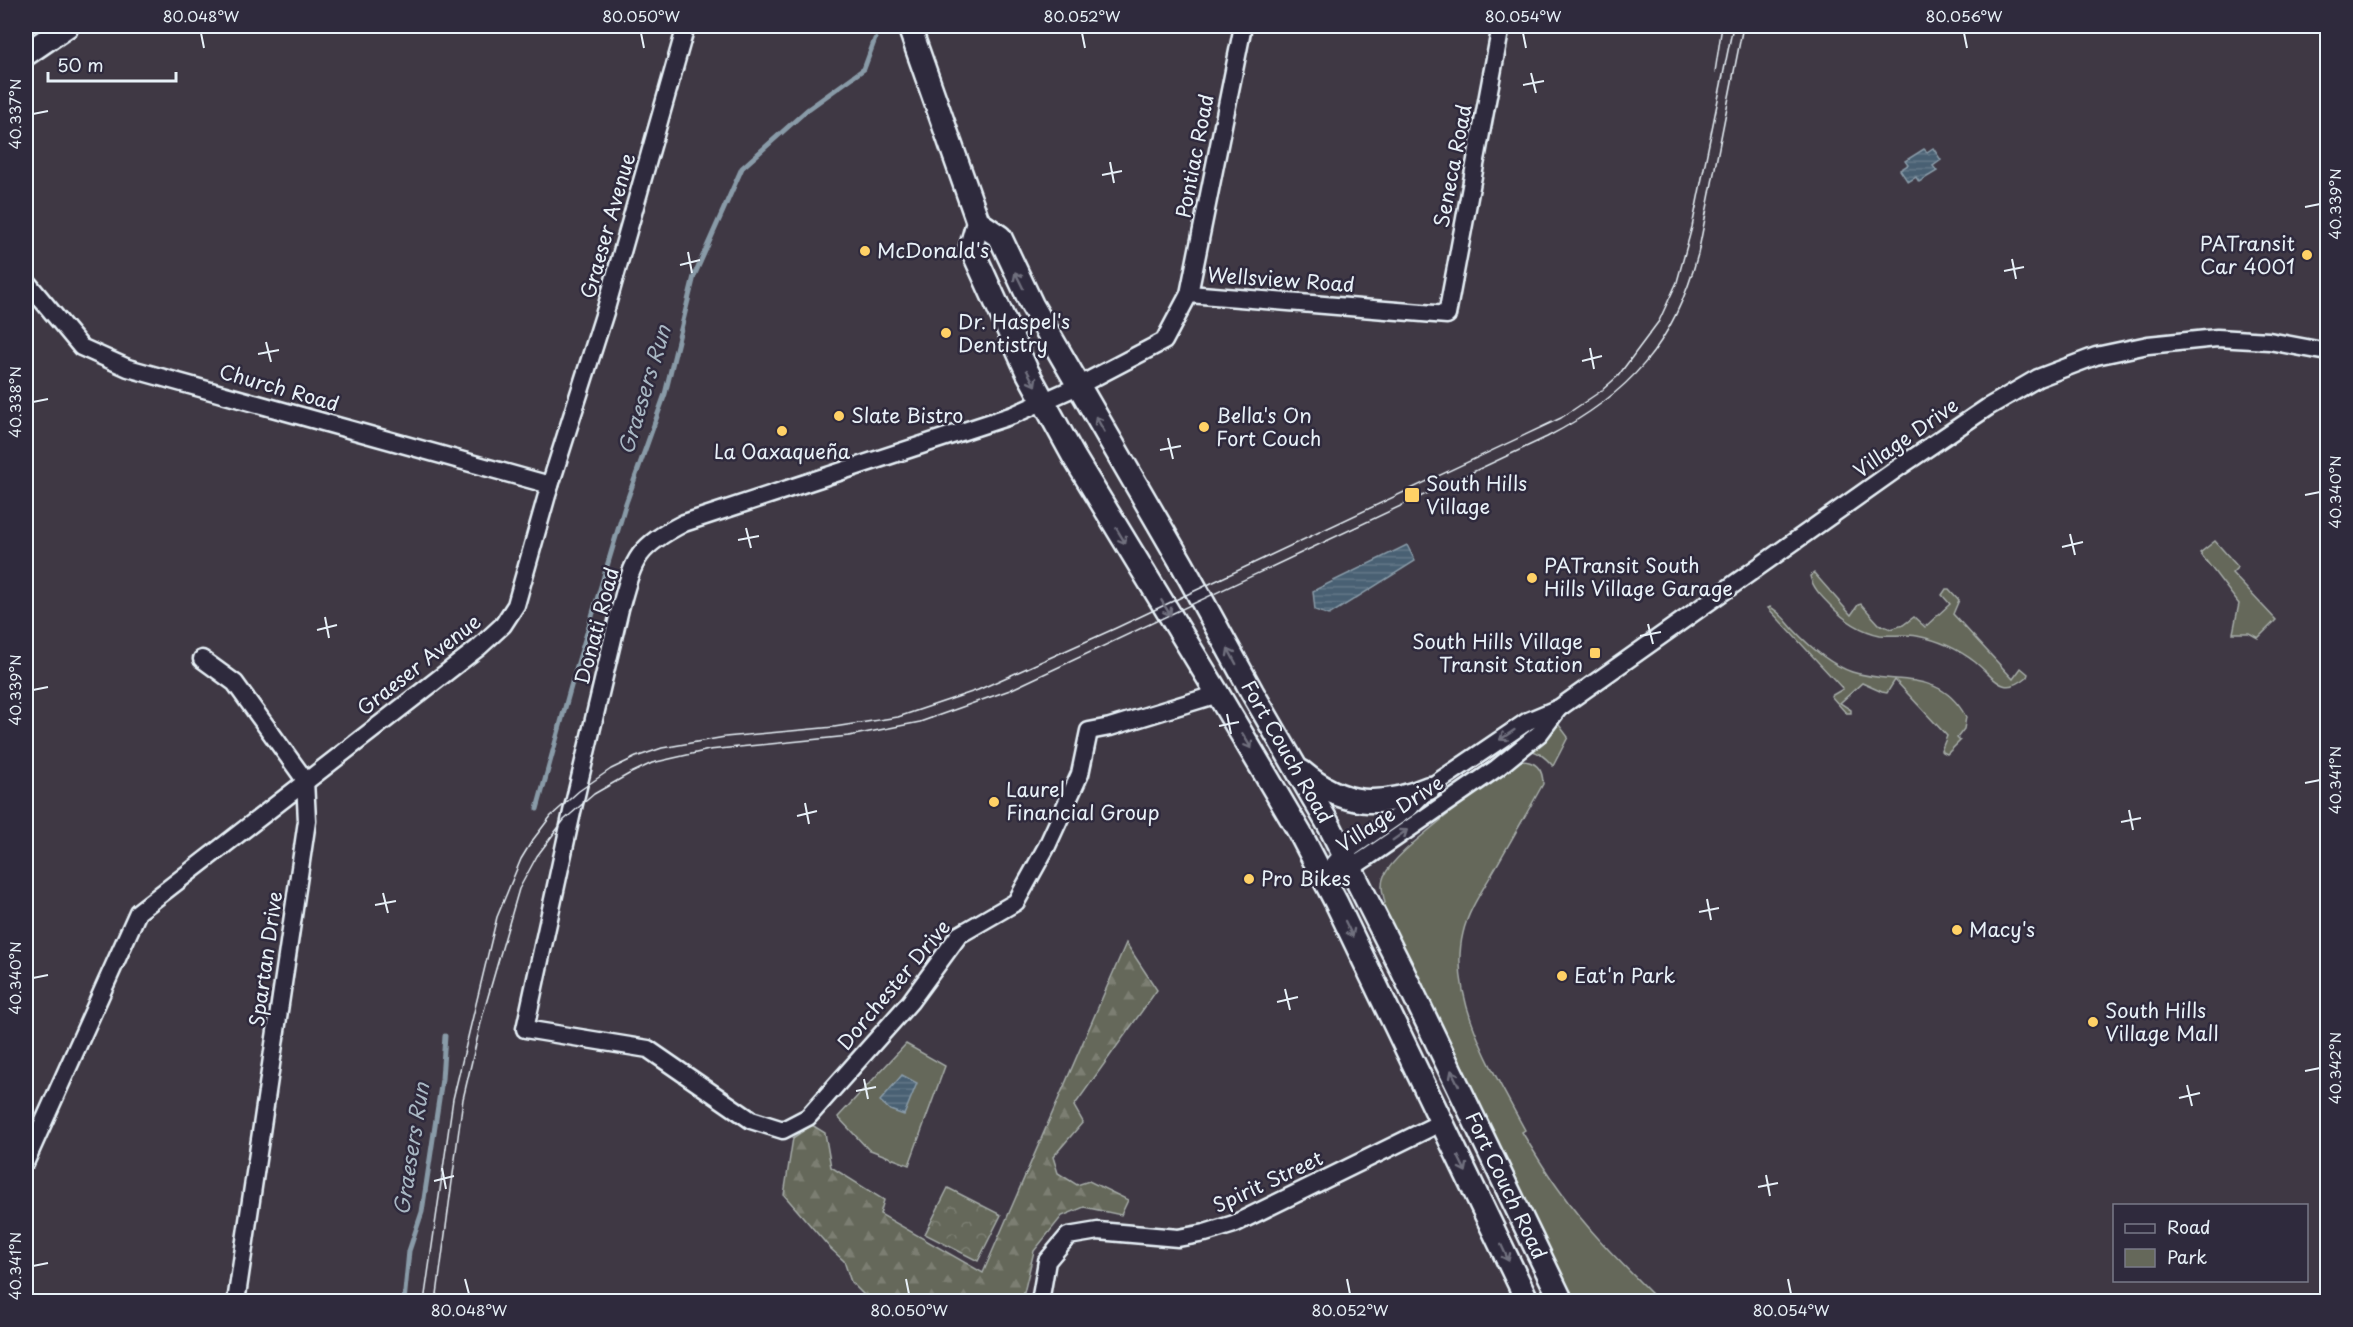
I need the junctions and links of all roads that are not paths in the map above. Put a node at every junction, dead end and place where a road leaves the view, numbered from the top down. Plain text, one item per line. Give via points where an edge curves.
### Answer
1 (67, 26) edge
2 (686, 26) edge
3 (909, 26) edge
4 (1243, 26) edge
5 (1501, 26) edge
6 (26, 54) edge
7 (978, 222) junction
8 (26, 281) edge
9 (1189, 294) junction
10 (1447, 315) joint
11 (2328, 352) edge
12 (1078, 386) junction
13 (1044, 402) junction
14 (550, 485) junction
15 (202, 659) dead end
16 (1218, 694) junction
17 (1559, 708) junction
18 (1293, 764) junction
19 (305, 780) junction
20 (1429, 788) junction
21 (1347, 860) junction
22 (1324, 876) junction
23 (525, 1029) joint
24 (1442, 1122) junction
25 (26, 1161) edge
26 (236, 1302) edge
27 (1040, 1302) edge
28 (1528, 1302) edge
29 (1562, 1302) edge

1 - 6 street
2 - 14 street, Graeser Avenue via 608,301
3 - 7 street, Fort Couch Road
4 - 9 street, Pontiac Road
5 - 10 street, Seneca Road
12 -> 7 street, Fort Couch Road via 1000,237
7 -> 13 street, Fort Couch Road via 971,247
8 - 14 street, Church Road via 81,347 128,368
9 - 10 street, Wellsview Road
9 - 12 street, Wellsview Road via 1164,341
11 - 17 street, Village Drive via 2269,341 2217,338 2148,345 2096,356 2038,378 1907,462
12 - 13 street, Donati Road
18 -> 12 street, Fort Couch Road
13 -> 16 street, Fort Couch Road
13 - 23 street, Donati Road via 684,523 642,550 620,609
14 - 19 street, Graeser Avenue via 516,605 503,625
15 - 19 street via 235,683
16 -> 22 street, Fort Couch Road
16 - 23 street, Dorchester Drive via 1089,731 1080,774 1016,902 959,935 910,1002 808,1118 783,1130 751,1120 648,1048
17 -> 20 street, Village Drive via 1528,721
21 -> 17 street, Village Drive via 1497,768 1540,733
18 - 20 street via 1323,787 1361,801 1395,801
18 - 21 street, Fort Couch Road
19 - 25 street, Graeser Avenue via 138,912
19 - 26 street, Spartan Drive via 307,821
20 - 21 street, Village Drive
21 - 22 street, Village Drive
29 -> 21 street, Fort Couch Road
22 -> 24 street, Fort Couch Road
24 - 27 street, Spirit Street via 1234,1224 1205,1233 1178,1238 1098,1231 1068,1236 1047,1261
24 -> 28 street, Fort Couch Road

